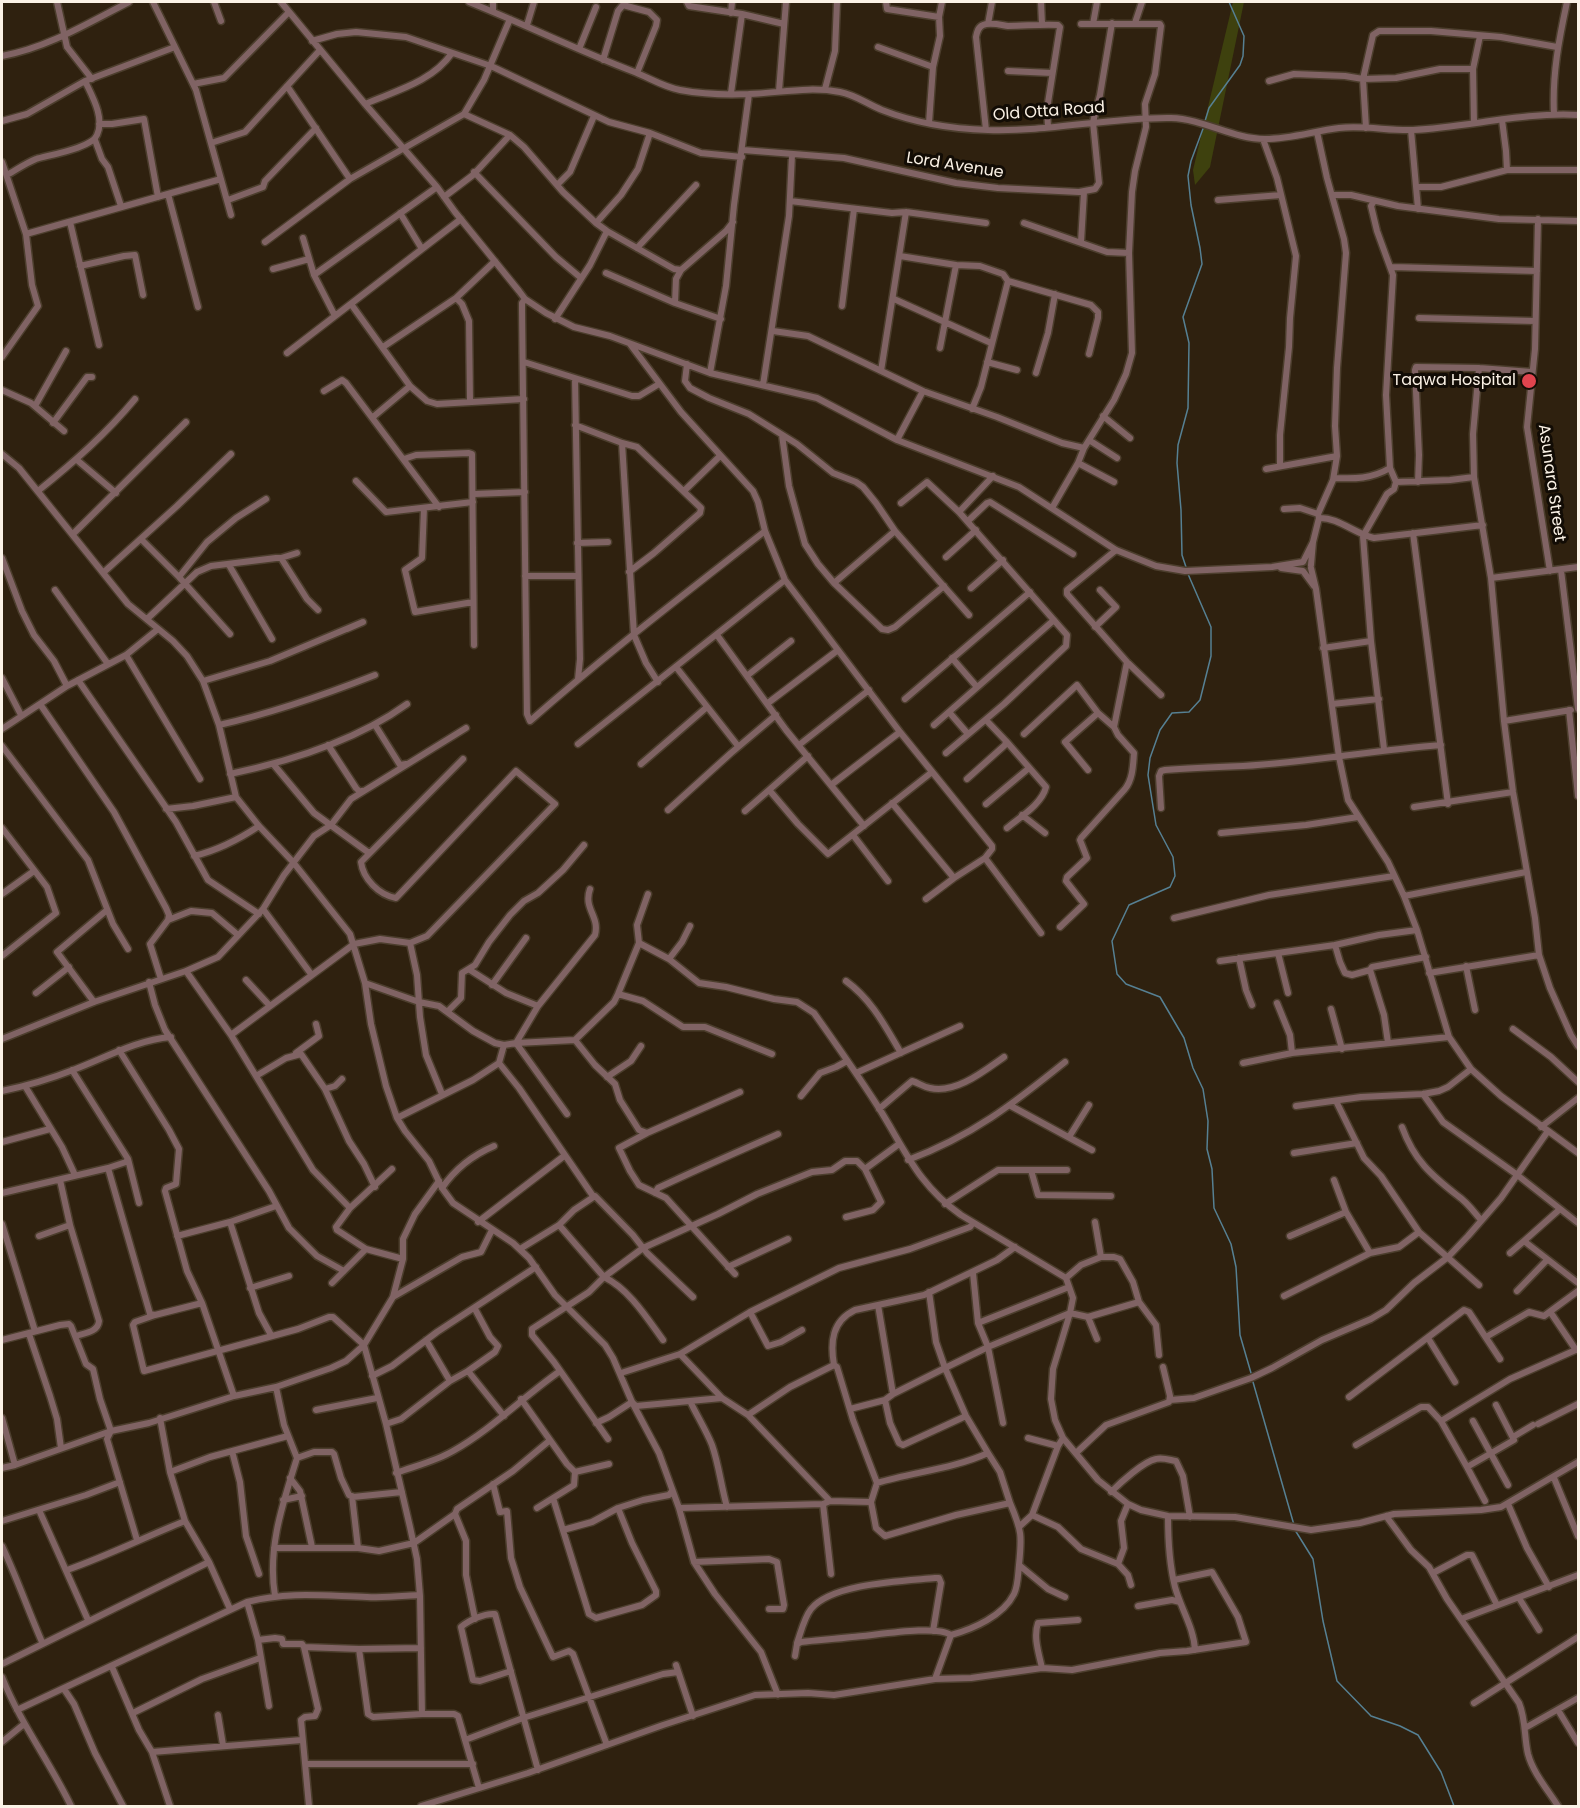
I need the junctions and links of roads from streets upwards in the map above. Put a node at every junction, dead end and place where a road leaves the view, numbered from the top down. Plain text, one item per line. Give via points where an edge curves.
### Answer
1 (57, 2) edge
2 (129, 2) edge
3 (153, 2) edge
4 (214, 2) edge
5 (280, 2) edge
6 (469, 2) edge
7 (494, 2) edge
8 (534, 2) edge
9 (687, 2) edge
10 (732, 2) edge
11 (786, 2) edge
12 (837, 2) edge
13 (886, 2) edge
14 (942, 2) edge
15 (992, 2) edge
16 (1041, 2) edge
17 (1097, 2) edge
18 (1142, 2) edge
19 (1567, 2) edge
20 (596, 7) dead end
21 (493, 12) junction
22 (288, 13) junction
23 (731, 14) junction
24 (742, 14) junction
25 (939, 17) junction
26 (510, 19) junction
27 (221, 21) dead end
28 (1112, 23) junction
29 (1135, 23) junction
30 (784, 24) junction
31 (988, 24) junction
32 (1042, 24) junction
33 (1081, 24) dead end
34 (1093, 24) junction
35 (527, 26) junction
36 (65, 35) junction
37 (1480, 36) junction
38 (312, 41) junction
39 (175, 47) junction
40 (878, 47) dead end
41 (1557, 47) junction
42 (579, 49) junction
43 (321, 50) junction
44 (452, 53) junction
45 (2, 56) edge
46 (603, 60) junction
47 (491, 66) junction
48 (933, 67) junction
49 (1473, 69) junction
50 (1008, 71) dead end
51 (637, 73) junction
52 (1052, 73) junction
53 (1364, 79) junction
54 (88, 80) junction
55 (1269, 81) dead end
56 (193, 84) junction
57 (286, 86) junction
58 (825, 90) junction
59 (779, 91) junction
60 (731, 93) junction
61 (749, 94) junction
62 (365, 104) junction
63 (464, 114) junction
64 (1554, 114) junction
65 (1578, 115) edge
66 (594, 116) junction
67 (1145, 120) junction
68 (1502, 120) junction
69 (2, 121) edge
70 (1093, 122) junction
71 (929, 123) junction
72 (1474, 123) junction
73 (99, 124) junction
74 (1048, 127) junction
75 (316, 128) junction
76 (1366, 128) junction
77 (986, 130) junction
78 (1411, 130) junction
79 (1317, 132) junction
80 (653, 134) junction
81 (510, 135) junction
82 (1263, 139) junction
83 (95, 140) junction
84 (211, 143) junction
85 (405, 147) junction
86 (743, 150) junction
87 (792, 155) junction
88 (742, 157) junction
89 (2, 162) edge
90 (1507, 170) junction
91 (1578, 171) edge
92 (474, 172) junction
93 (7, 175) junction
94 (222, 179) junction
95 (351, 179) junction
96 (557, 185) junction
97 (696, 185) dead end
98 (437, 187) junction
99 (1418, 187) junction
100 (1084, 192) junction
101 (168, 194) junction
102 (1281, 195) junction
103 (1332, 195) junction
104 (158, 197) junction
105 (444, 197) junction
106 (228, 200) junction
107 (1218, 200) dead end
108 (790, 201) junction
109 (1374, 201) junction
110 (121, 206) junction
111 (854, 209) junction
112 (1418, 209) junction
113 (906, 212) junction
114 (400, 213) junction
115 (231, 215) dead end
116 (461, 219) junction
117 (1538, 219) junction
118 (1578, 221) edge
119 (70, 222) junction
120 (733, 222) junction
121 (596, 223) junction
122 (986, 223) dead end
123 (1024, 223) dead end
124 (607, 231) junction
125 (26, 234) junction
126 (303, 238) dead end
127 (265, 242) dead end
128 (1081, 242) junction
129 (637, 248) junction
130 (422, 249) junction
131 (1129, 253) junction
132 (900, 256) junction
133 (309, 259) junction
134 (495, 261) junction
135 (956, 265) junction
136 (80, 266) junction
137 (1392, 267) junction
138 (273, 269) dead end
139 (674, 269) junction
140 (681, 270) junction
141 (1537, 271) junction
142 (606, 273) dead end
143 (314, 275) junction
144 (581, 278) junction
145 (676, 279) junction
146 (1008, 281) junction
147 (1055, 294) junction
148 (143, 295) dead end
149 (456, 298) junction
150 (525, 299) junction
151 (894, 299) junction
152 (675, 303) junction
153 (351, 304) junction
154 (198, 306) dead end
155 (842, 306) dead end
156 (335, 316) junction
157 (1419, 318) dead end
158 (555, 319) junction
159 (721, 319) junction
160 (1535, 321) junction
161 (946, 322) junction
162 (773, 331) junction
163 (630, 343) junction
164 (991, 343) junction
165 (99, 345) dead end
166 (382, 347) junction
167 (940, 348) dead end
168 (66, 351) dead end
169 (287, 353) dead end
170 (1089, 354) dead end
171 (2, 357) edge
172 (524, 362) junction
173 (987, 362) junction
174 (687, 364) junction
175 (1479, 368) junction
176 (1017, 370) dead end
177 (881, 371) junction
178 (1532, 372) junction
179 (710, 373) junction
180 (1036, 373) dead end
181 (92, 377) dead end
182 (575, 379) junction
183 (658, 384) junction
184 (763, 385) junction
185 (410, 386) junction
186 (2, 390) edge
187 (324, 391) dead end
188 (923, 391) junction
189 (135, 399) dead end
190 (524, 399) junction
191 (470, 401) junction
192 (35, 406) junction
193 (972, 409) junction
194 (1103, 416) junction
195 (373, 417) junction
196 (186, 422) dead end
197 (53, 423) junction
198 (575, 425) junction
199 (64, 431) dead end
200 (782, 435) junction
201 (1130, 438) dead end
202 (897, 440) junction
203 (1089, 441) junction
204 (622, 443) junction
205 (1084, 448) junction
206 (231, 454) dead end
207 (720, 456) junction
208 (1337, 456) junction
209 (1117, 458) dead end
210 (3, 459) edge
211 (404, 459) junction
212 (77, 460) junction
213 (1078, 463) junction
214 (1280, 466) junction
215 (1390, 468) junction
216 (1266, 469) dead end
217 (993, 476) junction
218 (1474, 477) junction
219 (1334, 478) junction
220 (356, 481) dead end
221 (1113, 482) dead end
222 (1396, 482) junction
223 (1418, 482) junction
224 (38, 491) junction
225 (684, 491) junction
226 (525, 492) junction
227 (116, 493) junction
228 (474, 494) junction
229 (266, 499) dead end
230 (473, 502) junction
231 (902, 503) dead end
232 (439, 507) junction
233 (424, 508) junction
234 (1053, 508) junction
235 (1284, 509) dead end
236 (959, 512) junction
237 (1319, 516) junction
238 (968, 521) junction
239 (1483, 525) junction
240 (976, 530) junction
241 (765, 531) junction
242 (895, 531) junction
243 (1413, 533) junction
244 (73, 534) junction
245 (1363, 536) junction
246 (141, 539) junction
247 (608, 542) dead end
248 (1313, 542) junction
249 (578, 543) junction
250 (1116, 550) junction
251 (297, 554) dead end
252 (1073, 554) dead end
253 (945, 557) dead end
254 (2, 558) edge
255 (281, 558) junction
256 (1003, 560) junction
257 (1303, 562) junction
258 (229, 565) junction
259 (1311, 566) junction
260 (1272, 567) junction
261 (1578, 567) edge
262 (1561, 570) junction
263 (1302, 571) junction
264 (104, 572) junction
265 (629, 572) junction
266 (1550, 572) junction
267 (525, 576) junction
268 (578, 576) junction
269 (179, 577) junction
270 (1491, 579) junction
271 (785, 580) junction
272 (834, 583) junction
273 (185, 584) junction
274 (944, 586) junction
275 (971, 588) dead end
276 (1316, 589) junction
277 (55, 590) dead end
278 (1100, 590) dead end
279 (1030, 592) junction
280 (473, 602) junction
281 (318, 610) dead end
282 (969, 615) dead end
283 (147, 619) junction
284 (1054, 621) junction
285 (1095, 627) junction
286 (158, 629) junction
287 (347, 629) dead end
288 (230, 634) dead end
289 (717, 634) junction
290 (634, 635) junction
291 (272, 639) dead end
292 (791, 641) dead end
293 (1371, 641) junction
294 (474, 645) dead end
295 (1323, 648) junction
296 (838, 650) junction
297 (126, 655) junction
298 (952, 658) junction
299 (1127, 662) junction
300 (108, 664) junction
301 (676, 667) junction
302 (375, 675) dead end
303 (748, 675) junction
304 (2, 678) edge
305 (578, 679) junction
306 (78, 680) junction
307 (203, 681) junction
308 (658, 682) junction
309 (67, 687) junction
310 (977, 687) junction
311 (869, 690) junction
312 (1161, 696) dead end
313 (905, 699) dead end
314 (1379, 699) junction
315 (768, 703) junction
316 (407, 704) dead end
317 (1332, 704) junction
318 (40, 705) junction
319 (707, 707) junction
320 (1578, 709) edge
321 (1569, 710) junction
322 (949, 712) junction
323 (1098, 713) junction
324 (21, 715) junction
325 (777, 715) junction
326 (986, 720) junction
327 (1504, 721) junction
328 (219, 725) junction
329 (375, 725) junction
330 (934, 725) dead end
331 (1114, 727) junction
332 (466, 728) dead end
333 (2, 729) edge
334 (900, 732) junction
335 (968, 734) junction
336 (1024, 734) dead end
337 (1006, 741) junction
338 (578, 744) dead end
339 (328, 745) junction
340 (799, 745) junction
341 (1441, 745) junction
342 (2, 746) edge
343 (738, 746) junction
344 (1384, 750) junction
345 (946, 753) dead end
346 (807, 756) junction
347 (1339, 757) junction
348 (463, 759) dead end
349 (406, 764) junction
350 (641, 764) dead end
351 (274, 765) junction
352 (1029, 768) junction
353 (1088, 770) dead end
354 (933, 772) junction
355 (230, 774) junction
356 (200, 778) dead end
357 (967, 779) dead end
358 (831, 785) junction
359 (365, 790) junction
360 (770, 790) junction
361 (1513, 792) junction
362 (1578, 796) edge
363 (236, 797) junction
364 (892, 803) junction
365 (987, 804) dead end
366 (1448, 804) junction
367 (1414, 807) dead end
368 (1161, 808) dead end
369 (166, 809) junction
370 (668, 810) dead end
371 (745, 811) dead end
372 (1022, 815) junction
373 (1358, 817) junction
374 (331, 825) junction
375 (259, 826) junction
376 (864, 826) junction
377 (1007, 828) dead end
378 (2, 830) edge
379 (1221, 832) dead end
380 (1045, 833) dead end
381 (853, 835) junction
382 (584, 845) dead end
383 (369, 853) junction
384 (194, 856) junction
385 (985, 858) junction
386 (293, 862) junction
387 (34, 872) junction
388 (1527, 872) junction
389 (1394, 876) junction
390 (954, 878) junction
391 (888, 881) dead end
392 (590, 889) dead end
393 (2, 894) edge
394 (648, 894) dead end
395 (1404, 896) junction
396 (926, 899) dead end
397 (108, 910) junction
398 (261, 911) junction
399 (1174, 918) dead end
400 (168, 920) junction
401 (690, 926) dead end
402 (1060, 927) dead end
403 (1417, 930) junction
404 (1041, 933) dead end
405 (238, 935) junction
406 (526, 938) dead end
407 (410, 943) junction
408 (639, 943) junction
409 (354, 944) junction
410 (1335, 945) junction
411 (128, 949) dead end
412 (1278, 953) junction
413 (1539, 955) junction
414 (2, 956) edge
415 (1426, 957) junction
416 (1239, 958) junction
417 (669, 959) junction
418 (1220, 961) dead end
419 (1466, 966) junction
420 (69, 967) junction
421 (470, 970) junction
422 (1370, 970) junction
423 (186, 971) junction
424 (1429, 973) junction
425 (311, 974) junction
426 (161, 979) junction
427 (246, 980) dead end
428 (846, 981) dead end
429 (149, 982) junction
430 (365, 983) junction
431 (492, 985) junction
432 (36, 993) dead end
433 (1288, 993) dead end
434 (618, 994) junction
435 (94, 1002) junction
436 (419, 1002) junction
437 (1277, 1003) dead end
438 (1252, 1005) dead end
439 (270, 1006) junction
440 (538, 1006) junction
441 (1331, 1009) dead end
442 (1475, 1010) dead end
443 (447, 1012) junction
444 (316, 1024) dead end
445 (960, 1026) dead end
446 (1513, 1029) dead end
447 (165, 1030) junction
448 (231, 1035) junction
449 (171, 1037) junction
450 (1449, 1037) junction
451 (159, 1038) junction
452 (2, 1039) edge
453 (575, 1040) junction
454 (516, 1043) junction
455 (1389, 1043) junction
456 (504, 1046) junction
457 (641, 1046) dead end
458 (1578, 1046) edge
459 (1342, 1048) junction
460 (119, 1050) junction
461 (901, 1053) junction
462 (1292, 1053) junction
463 (772, 1054) dead end
464 (291, 1056) junction
465 (1004, 1057) dead end
466 (847, 1060) junction
467 (1065, 1062) dead end
468 (499, 1063) junction
469 (1243, 1063) dead end
470 (1471, 1069) junction
471 (72, 1070) junction
472 (856, 1073) junction
473 (256, 1076) junction
474 (607, 1077) junction
475 (342, 1079) dead end
476 (1578, 1083) edge
477 (25, 1086) junction
478 (324, 1089) junction
479 (2, 1091) edge
480 (740, 1092) dead end
481 (442, 1094) junction
482 (1423, 1094) junction
483 (801, 1096) dead end
484 (1578, 1098) edge
485 (1336, 1101) junction
486 (1089, 1105) dead end
487 (1011, 1106) junction
488 (1296, 1106) dead end
489 (879, 1108) junction
490 (567, 1114) dead end
491 (397, 1118) junction
492 (1402, 1127) dead end
493 (1541, 1127) junction
494 (50, 1129) junction
495 (1548, 1131) junction
496 (647, 1133) junction
497 (778, 1134) dead end
498 (1069, 1137) junction
499 (2, 1142) edge
500 (1357, 1143) junction
501 (899, 1144) junction
502 (494, 1146) dead end
503 (1092, 1150) dead end
504 (1294, 1153) dead end
505 (1578, 1153) edge
506 (564, 1156) junction
507 (128, 1159) junction
508 (908, 1160) junction
509 (108, 1168) junction
510 (392, 1169) dead end
511 (865, 1169) junction
512 (1031, 1170) junction
513 (1067, 1170) dead end
514 (1516, 1174) junction
515 (75, 1175) junction
516 (60, 1180) junction
517 (1334, 1180) dead end
518 (441, 1185) junction
519 (375, 1187) junction
520 (2, 1193) edge
521 (654, 1193) junction
522 (593, 1196) junction
523 (1112, 1196) dead end
524 (139, 1203) dead end
525 (945, 1204) junction
526 (276, 1206) junction
527 (350, 1208) junction
528 (1560, 1209) junction
529 (1346, 1212) junction
530 (846, 1217) dead end
531 (1481, 1220) junction
532 (1095, 1221) dead end
533 (230, 1222) junction
534 (478, 1222) junction
535 (1578, 1222) edge
536 (974, 1223) junction
537 (2, 1224) edge
538 (70, 1225) junction
539 (559, 1225) junction
540 (692, 1225) junction
541 (492, 1230) junction
542 (1419, 1232) junction
543 (39, 1236) dead end
544 (177, 1236) junction
545 (1290, 1236) dead end
546 (788, 1239) dead end
547 (1524, 1241) junction
548 (1015, 1247) junction
549 (643, 1248) junction
550 (366, 1249) junction
551 (520, 1249) junction
552 (1370, 1253) junction
553 (1510, 1253) dead end
554 (1101, 1257) junction
555 (1448, 1257) junction
556 (403, 1259) junction
557 (1547, 1260) junction
558 (536, 1267) junction
559 (728, 1267) junction
560 (344, 1271) junction
561 (972, 1273) junction
562 (735, 1274) dead end
563 (289, 1276) dead end
564 (604, 1276) junction
565 (1066, 1278) junction
566 (332, 1282) dead end
567 (1578, 1283) edge
568 (1479, 1285) dead end
569 (1069, 1287) junction
570 (250, 1288) junction
571 (1518, 1291) dead end
572 (1578, 1291) edge
573 (929, 1292) junction
574 (1284, 1296) dead end
575 (393, 1297) junction
576 (693, 1297) dead end
577 (1139, 1302) junction
578 (202, 1303) junction
579 (878, 1305) junction
580 (566, 1307) junction
581 (475, 1308) junction
582 (750, 1312) junction
583 (1070, 1313) junction
584 (1551, 1313) junction
585 (155, 1314) junction
586 (1088, 1317) junction
587 (978, 1323) junction
588 (802, 1330) dead end
589 (32, 1333) junction
590 (271, 1335) junction
591 (76, 1336) junction
592 (1486, 1336) junction
593 (1428, 1338) junction
594 (1097, 1339) dead end
595 (2, 1340) edge
596 (426, 1340) junction
597 (663, 1340) dead end
598 (364, 1345) junction
599 (988, 1347) junction
600 (1577, 1350) edge
601 (219, 1351) junction
602 (680, 1354) junction
603 (1159, 1356) dead end
604 (1500, 1359) dead end
605 (834, 1365) junction
606 (1163, 1367) dead end
607 (945, 1368) junction
608 (468, 1371) junction
609 (560, 1371) junction
610 (621, 1373) junction
611 (372, 1376) junction
612 (450, 1381) junction
613 (1455, 1382) dead end
614 (276, 1387) junction
615 (893, 1394) junction
616 (234, 1396) junction
617 (1349, 1397) dead end
618 (377, 1398) junction
619 (722, 1398) junction
620 (521, 1399) junction
621 (885, 1400) junction
622 (1170, 1400) junction
623 (690, 1401) junction
624 (632, 1402) junction
625 (1578, 1404) edge
626 (1496, 1405) dead end
627 (850, 1409) junction
628 (316, 1410) dead end
629 (747, 1415) junction
630 (504, 1416) junction
631 (966, 1416) junction
632 (2, 1418) edge
633 (160, 1418) junction
634 (1441, 1421) junction
635 (1473, 1421) dead end
636 (596, 1423) junction
637 (1003, 1423) dead end
638 (386, 1424) junction
639 (111, 1431) junction
640 (288, 1436) junction
641 (1513, 1437) junction
642 (1028, 1438) dead end
643 (1063, 1438) junction
644 (608, 1439) dead end
645 (549, 1441) junction
646 (1356, 1445) dead end
647 (1058, 1446) junction
648 (61, 1448) junction
649 (232, 1451) junction
650 (988, 1453) junction
651 (1076, 1453) junction
652 (1491, 1454) junction
653 (297, 1458) junction
654 (1578, 1462) edge
655 (609, 1464) dead end
656 (15, 1465) junction
657 (1467, 1467) junction
658 (2, 1468) edge
659 (170, 1472) junction
660 (575, 1472) junction
661 (396, 1473) junction
662 (291, 1478) junction
663 (1554, 1478) junction
664 (120, 1482) junction
665 (493, 1484) junction
666 (877, 1484) junction
667 (1508, 1485) dead end
668 (1111, 1491) junction
669 (402, 1492) junction
670 (672, 1495) junction
671 (302, 1496) junction
672 (352, 1496) junction
673 (553, 1498) junction
674 (283, 1500) junction
675 (871, 1502) junction
676 (1485, 1502) dead end
677 (826, 1503) junction
678 (1010, 1503) junction
679 (1128, 1504) junction
680 (1508, 1504) junction
681 (727, 1507) junction
682 (537, 1508) dead end
683 (618, 1508) junction
684 (679, 1508) junction
685 (39, 1510) junction
686 (454, 1514) junction
687 (1032, 1515) junction
688 (1168, 1516) junction
689 (1386, 1516) junction
690 (1190, 1517) junction
691 (2, 1521) edge
692 (185, 1521) junction
693 (1020, 1526) junction
694 (563, 1530) junction
695 (1578, 1536) edge
696 (137, 1540) junction
697 (414, 1543) junction
698 (2, 1546) edge
699 (312, 1547) junction
700 (274, 1548) junction
701 (358, 1548) junction
702 (209, 1562) junction
703 (694, 1562) junction
704 (1118, 1563) junction
705 (1019, 1565) junction
706 (67, 1570) junction
707 (1433, 1573) junction
708 (259, 1574) dead end
709 (831, 1574) dead end
710 (1578, 1575) edge
711 (1174, 1580) junction
712 (1131, 1585) dead end
713 (1549, 1587) junction
714 (419, 1595) junction
715 (275, 1596) junction
716 (1065, 1597) dead end
717 (1519, 1598) junction
718 (247, 1602) junction
719 (1180, 1602) junction
720 (1497, 1605) junction
721 (1138, 1606) dead end
722 (230, 1609) junction
723 (770, 1609) dead end
724 (475, 1619) junction
725 (1461, 1619) junction
726 (88, 1620) junction
727 (1078, 1620) dead end
728 (1539, 1630) dead end
729 (933, 1631) junction
730 (951, 1635) junction
731 (1578, 1637) edge
732 (258, 1640) junction
733 (42, 1642) junction
734 (797, 1644) junction
735 (304, 1647) junction
736 (359, 1648) junction
737 (421, 1648) junction
738 (1195, 1650) junction
739 (795, 1656) dead end
740 (260, 1658) junction
741 (2, 1664) edge
742 (676, 1665) dead end
743 (112, 1667) junction
744 (1042, 1668) junction
745 (511, 1671) junction
746 (678, 1672) junction
747 (2, 1677) edge
748 (935, 1679) junction
749 (1506, 1683) junction
750 (64, 1689) junction
751 (778, 1695) junction
752 (590, 1698) junction
753 (1578, 1698) edge
754 (1474, 1702) dead end
755 (269, 1706) dead end
756 (17, 1710) junction
757 (1558, 1710) junction
758 (133, 1713) junction
759 (218, 1714) dead end
760 (422, 1714) junction
761 (693, 1716) junction
762 (522, 1718) junction
763 (24, 1724) junction
764 (1525, 1728) junction
765 (302, 1740) junction
766 (465, 1740) junction
767 (2, 1742) edge
768 (1578, 1743) edge
769 (223, 1745) junction
770 (607, 1745) junction
771 (152, 1752) junction
772 (306, 1764) junction
773 (472, 1764) junction
774 (538, 1770) junction
775 (479, 1788) junction
776 (71, 1806) edge
777 (123, 1806) edge
778 (170, 1806) edge
779 (309, 1806) edge
780 (421, 1806) edge
781 (1558, 1806) edge

1 - 36 street
2 - 36 street
3 - 39 street
4 - 27 street
5 - 22 street
6 - 21 street, Old Otta Road
7 - 21 street
8 - 35 street
9 - 23 street via 689,6
10 - 23 street
11 - 30 street
12 - 58 street via 835,51
13 - 25 street via 887,9
14 - 25 street
15 - 31 street
16 - 32 street
17 - 34 street
18 - 29 street
19 - 41 street
20 - 42 street
21 - 26 street, Old Otta Road
22 - 38 street
22 - 56 street via 224,78
23 - 24 street
24 - 30 street
24 - 60 street
25 - 48 street via 940,36
26 - 35 street, Old Otta Road
26 - 47 street
28 - 29 street
28 - 34 street
28 - 70 street
29 - 67 street via 1161,26
30 - 59 street
31 - 32 street
31 - 77 street via 978,30 976,37
32 - 52 street via 1060,27
33 - 34 street
35 - 42 street, Old Otta Road
36 - 45 street
36 - 54 street via 67,47
37 - 41 street
37 - 49 street
37 - 53 street via 1379,31 1373,35
38 - 43 street
38 - 44 street via 356,32 406,37
39 - 54 street
39 - 56 street
40 - 48 street
41 - 64 street
42 - 46 street, Old Otta Road
43 - 57 street
43 - 62 street
44 - 47 street
44 - 62 street via 425,78
46 - 51 street, Old Otta Road
46 - 51 street via 623,5 649,12 657,20 656,26
47 - 63 street
47 - 66 street
48 - 71 street
49 - 53 street via 1440,69 1396,78
49 - 72 street
50 - 52 street
51 - 60 street, Old Otta Road via 679,90
52 - 74 street
53 - 55 street via 1294,75
53 - 76 street
54 - 69 street via 38,109
54 - 73 street
56 - 84 street
57 - 75 street
57 - 84 street via 245,132
58 - 59 street, Old Otta Road
58 - 71 street, Old Otta Road via 853,95 879,109
59 - 61 street, Old Otta Road
60 - 61 street, Old Otta Road
61 - 86 street
62 - 85 street
63 - 81 street
63 - 85 street
64 - 65 street, Old Otta Road
64 - 68 street, Old Otta Road
66 - 80 street
66 - 96 street via 570,172
67 - 70 street, Old Otta Road
67 - 82 street, Old Otta Road via 1175,118
67 - 131 street via 1132,192
68 - 72 street, Old Otta Road
68 - 90 street
70 - 74 street, Old Otta Road
70 - 100 street via 1099,183 1095,189
71 - 77 street, Old Otta Road
72 - 78 street, Old Otta Road
73 - 83 street
73 - 104 street via 144,119
74 - 77 street, Old Otta Road
75 - 95 street
75 - 106 street via 263,187
76 - 78 street, Old Otta Road
76 - 79 street, Old Otta Road
78 - 99 street
79 - 82 street, Old Otta Road
79 - 103 street
80 - 88 street via 701,153
80 - 121 street via 638,169
81 - 92 street
81 - 96 street
82 - 102 street
83 - 93 street via 34,160
83 - 110 street
84 - 94 street
85 - 95 street
85 - 98 street
86 - 87 street, Lord Avenue
86 - 88 street
87 - 100 street, Lord Avenue via 862,161 956,183
87 - 108 street
88 - 120 street
89 - 93 street
90 - 91 street
90 - 99 street via 1440,187
92 - 105 street
92 - 144 street
93 - 125 street
94 - 101 street
94 - 106 street
95 - 127 street
96 - 121 street
97 - 129 street
98 - 105 street
98 - 114 street
99 - 112 street
100 - 128 street
101 - 104 street
101 - 154 street
102 - 107 street
102 - 214 street via 1296,256
103 - 109 street
103 - 208 street via 1346,254 1337,368
104 - 110 street
105 - 116 street
106 - 115 street
108 - 111 street
108 - 162 street
109 - 112 street
109 - 137 street via 1371,206 1377,231
110 - 119 street
111 - 113 street
111 - 155 street
112 - 117 street via 1499,219
113 - 122 street
113 - 132 street
114 - 130 street
114 - 143 street
116 - 130 street
116 - 134 street
117 - 118 street
117 - 141 street, Asunara Street
119 - 125 street
119 - 136 street
120 - 140 street
120 - 159 street
121 - 124 street
123 - 128 street
124 - 129 street
124 - 144 street
125 - 171 street via 38,306
126 - 133 street
128 - 131 street via 1107,252
129 - 139 street
130 - 153 street
131 - 194 street via 1132,353 1126,374
132 - 135 street
132 - 151 street
133 - 138 street
133 - 143 street
134 - 149 street
134 - 150 street
135 - 146 street via 980,266 1003,274
135 - 161 street
136 - 148 street via 135,255
136 - 165 street
137 - 141 street
137 - 215 street via 1394,291 1386,395
139 - 140 street
139 - 145 street
140 - 145 street
141 - 160 street, Asunara Street
142 - 152 street
143 - 156 street
144 - 158 street
145 - 152 street
146 - 147 street
146 - 164 street
147 - 170 street via 1091,305 1098,312
147 - 180 street
149 - 166 street
149 - 191 street via 469,321
150 - 158 street
150 - 172 street
151 - 161 street
151 - 177 street
152 - 159 street
153 - 156 street
153 - 166 street
156 - 169 street
157 - 160 street
158 - 163 street
159 - 179 street
160 - 178 street, Asunara Street
161 - 164 street
161 - 167 street
162 - 177 street via 808,336
162 - 184 street
163 - 174 street
163 - 183 street
164 - 173 street
166 - 185 street
168 - 192 street
172 - 182 street
172 - 190 street
173 - 176 street
173 - 193 street
174 - 179 street
174 - 200 street via 685,381 690,388 749,414
175 - 178 street
175 - 218 street
175 - 223 street via 1416,367
177 - 188 street
178 - 266 street, Asunara Street via 1527,427
179 - 184 street
181 - 197 street via 87,377
182 - 183 street via 632,396
182 - 198 street
183 - 207 street
184 - 202 street via 817,398
185 - 191 street via 432,403
185 - 195 street
186 - 192 street
187 - 195 street via 342,380
188 - 193 street
188 - 202 street
189 - 212 street
190 - 191 street
190 - 226 street
192 - 197 street
193 - 205 street
194 - 201 street
194 - 203 street
195 - 211 street
196 - 227 street
197 - 199 street
198 - 204 street
198 - 249 street
200 - 242 street via 833,473 863,487
200 - 272 street via 789,486 805,544
202 - 217 street
203 - 205 street
203 - 209 street
204 - 225 street via 637,447
204 - 265 street
205 - 213 street
206 - 246 street
207 - 225 street
207 - 241 street via 753,492
208 - 214 street
208 - 219 street
210 - 224 street via 19,468
211 - 228 street via 416,455 472,454
211 - 232 street
212 - 224 street
212 - 227 street
213 - 221 street
213 - 234 street
214 - 216 street
215 - 219 street via 1362,479
215 - 222 street
217 - 234 street
217 - 236 street
218 - 223 street
218 - 239 street
219 - 237 street
220 - 233 street via 386,512
222 - 223 street
222 - 245 street
224 - 244 street
225 - 265 street via 701,508 700,513
226 - 228 street
226 - 267 street
227 - 244 street
228 - 230 street
229 - 269 street via 207,542
230 - 232 street
230 - 280 street
231 - 236 street via 927,482
232 - 233 street
233 - 280 street via 422,558 405,570 415,612
234 - 250 street
235 - 237 street via 1300,508
236 - 238 street
237 - 245 street
237 - 248 street
238 - 240 street
238 - 252 street via 990,502
239 - 243 street
239 - 270 street
240 - 253 street
240 - 256 street
241 - 271 street
241 - 290 street
242 - 272 street
242 - 274 street
243 - 245 street
243 - 341 street
244 - 264 street
245 - 293 street
246 - 264 street
246 - 269 street
247 - 249 street
248 - 257 street
248 - 259 street
249 - 268 street
250 - 260 street via 1176,570
250 - 285 street via 1067,590
251 - 255 street
254 - 309 street via 34,636 54,661
255 - 258 street
255 - 281 street
256 - 275 street
256 - 279 street
257 - 259 street
257 - 260 street
257 - 263 street
258 - 273 street via 197,572
258 - 291 street
259 - 263 street via 1307,572
259 - 276 street
260 - 263 street
261 - 262 street
262 - 266 street
262 - 320 street
263 - 276 street
264 - 283 street via 128,604
265 - 290 street
266 - 270 street
267 - 268 street
267 - 305 street via 530,721
268 - 305 street
269 - 273 street
270 - 327 street
271 - 289 street
271 - 296 street
272 - 274 street via 888,630
273 - 283 street
273 - 288 street
274 - 282 street
276 - 295 street
277 - 300 street
278 - 285 street via 1116,607
279 - 284 street
279 - 298 street
280 - 294 street
283 - 286 street
284 - 310 street
284 - 326 street via 1067,635 1066,646
285 - 299 street
286 - 297 street
286 - 307 street via 187,656
287 - 307 street via 363,622 270,661
289 - 301 street
289 - 303 street
290 - 305 street
290 - 308 street
292 - 303 street
293 - 295 street
293 - 314 street
295 - 317 street
296 - 311 street
296 - 315 street
297 - 300 street
297 - 356 street
298 - 310 street
298 - 313 street
299 - 312 street
299 - 331 street
300 - 306 street
301 - 308 street
301 - 319 street
302 - 328 street via 310,700
303 - 315 street
304 - 324 street
306 - 309 street
306 - 369 street
307 - 328 street
308 - 338 street
309 - 318 street
310 - 322 street
311 - 334 street
311 - 340 street
314 - 317 street
314 - 344 street
315 - 325 street
316 - 329 street
317 - 347 street
318 - 324 street
318 - 400 street via 114,812 166,908
319 - 343 street
319 - 350 street
320 - 321 street
321 - 327 street
321 - 362 street
322 - 330 street
322 - 335 street
323 - 331 street
323 - 336 street via 1077,685
323 - 353 street via 1065,742
324 - 333 street
325 - 340 street
325 - 343 street
326 - 335 street
326 - 337 street
327 - 361 street
328 - 355 street
329 - 339 street
329 - 349 street via 400,765
331 - 402 street via 1134,753 1129,784 1081,837 1087,858 1066,881 1084,904
332 - 349 street
334 - 354 street
334 - 358 street
335 - 345 street
337 - 352 street
337 - 357 street via 1002,750
339 - 351 street
339 - 359 street via 356,788 360,792
340 - 346 street
341 - 344 street
341 - 366 street
342 - 397 street via 88,860
343 - 370 street
344 - 347 street
346 - 358 street
346 - 360 street
347 - 368 street via 1161,771
347 - 373 street via 1348,800
348 - 383 street
349 - 359 street
351 - 355 street
351 - 374 street via 314,813
352 - 365 street
352 - 372 street via 1046,787
354 - 364 street
354 - 385 street via 992,846
355 - 363 street
358 - 376 street
359 - 374 street via 351,799
360 - 371 street
360 - 381 street via 825,853
361 - 366 street
361 - 388 street
363 - 369 street
363 - 375 street
364 - 376 street
364 - 390 street
366 - 367 street
369 - 384 street
372 - 377 street
372 - 380 street
373 - 379 street
373 - 389 street
374 - 383 street
374 - 386 street via 314,836
375 - 384 street via 214,852
375 - 386 street
376 - 381 street
378 - 387 street
381 - 391 street
382 - 421 street via 555,878 510,915
383 - 407 street via 361,862 364,875 382,894 396,898 516,771 555,804 432,931
384 - 398 street via 208,880
385 - 390 street
385 - 404 street
386 - 398 street
386 - 409 street
387 - 393 street
387 - 414 street via 47,887 56,913
388 - 395 street
388 - 413 street
389 - 395 street
389 - 399 street via 1269,895
390 - 396 street
392 - 440 street via 587,898 597,924 595,935
394 - 408 street via 637,925
395 - 403 street
397 - 411 street
397 - 420 street via 57,950
398 - 405 street
398 - 425 street
400 - 405 street via 191,910 212,913
400 - 426 street via 150,944
401 - 417 street
403 - 410 street
403 - 415 street
405 - 423 street via 218,957
406 - 431 street
407 - 409 street via 380,939
407 - 436 street
408 - 417 street
408 - 434 street
409 - 425 street
409 - 430 street
410 - 412 street
410 - 422 street via 1345,973
412 - 416 street
412 - 433 street
413 - 419 street
413 - 458 street
415 - 422 street
415 - 424 street
416 - 418 street
416 - 438 street
417 - 466 street via 699,983 807,1007
419 - 424 street
419 - 442 street
420 - 432 street
420 - 435 street
421 - 431 street
421 - 443 street via 461,976 461,998
422 - 455 street
423 - 426 street
423 - 448 street
424 - 450 street
425 - 439 street
426 - 429 street
427 - 439 street
428 - 461 street via 871,1003
429 - 435 street
429 - 447 street
430 - 436 street
430 - 491 street via 371,1024
431 - 440 street
434 - 453 street
434 - 463 street via 643,1001 683,1028 705,1027
435 - 452 street
436 - 443 street
436 - 481 street via 426,1055
437 - 462 street via 1290,1035
439 - 448 street
440 - 454 street
441 - 459 street
443 - 456 street
444 - 464 street via 319,1036
445 - 461 street
446 - 476 street
447 - 449 street
447 - 451 street
448 - 473 street
449 - 451 street
449 - 526 street
450 - 455 street
450 - 470 street
451 - 460 street
453 - 454 street
453 - 474 street
454 - 456 street
454 - 490 street
455 - 459 street
456 - 468 street
457 - 474 street via 631,1061
459 - 462 street
460 - 471 street
460 - 544 street via 178,1149 176,1184 165,1191
461 - 472 street
462 - 469 street
464 - 473 street
464 - 478 street via 301,1053
465 - 489 street via 982,1073 947,1088 927,1088 912,1081
466 - 472 street
466 - 483 street via 820,1073
467 - 487 street
468 - 481 street
468 - 506 street
470 - 482 street via 1448,1087
470 - 493 street
471 - 477 street
471 - 507 street
472 - 489 street
473 - 527 street via 313,1170
474 - 496 street via 615,1084 639,1130
475 - 478 street
477 - 479 street
477 - 494 street
478 - 519 street
480 - 496 street
481 - 491 street
482 - 485 street
482 - 514 street via 1443,1122
484 - 493 street
485 - 488 street
485 - 500 street
486 - 498 street
487 - 498 street
487 - 508 street via 940,1148
489 - 501 street
491 - 518 street via 429,1161
492 - 531 street via 1422,1165
493 - 495 street
494 - 499 street
494 - 515 street
495 - 505 street
495 - 514 street
496 - 521 street via 621,1145 619,1151 635,1180
497 - 521 street via 722,1157
498 - 503 street
500 - 504 street
500 - 542 street
501 - 508 street
501 - 511 street
502 - 518 street via 478,1153
506 - 522 street
506 - 534 street
507 - 509 street
507 - 524 street
508 - 525 street
509 - 515 street
509 - 585 street via 148,1311
510 - 519 street
511 - 530 street via 881,1202 873,1210
511 - 540 street via 857,1161 845,1161 832,1170 812,1172 757,1194
512 - 513 street
512 - 523 street via 1038,1195
512 - 525 street via 998,1170
514 - 528 street
514 - 531 street
515 - 516 street
516 - 520 street
516 - 538 street
517 - 529 street
518 - 534 street via 453,1203
518 - 556 street via 415,1214 403,1239
519 - 527 street
521 - 540 street via 666,1198
522 - 539 street
522 - 549 street
525 - 536 street
526 - 533 street
526 - 560 street via 302,1243
527 - 550 street via 337,1230
528 - 535 street
528 - 547 street
529 - 545 street
529 - 552 street
531 - 555 street
532 - 554 street
533 - 544 street
533 - 570 street
534 - 541 street
536 - 548 street
536 - 582 street via 910,1249 839,1268
537 - 589 street
538 - 543 street
538 - 591 street via 99,1321 95,1329
539 - 551 street
539 - 564 street
540 - 549 street
540 - 559 street
541 - 551 street
541 - 575 street via 481,1252 462,1257
542 - 552 street via 1396,1248
542 - 555 street
544 - 578 street
546 - 559 street
547 - 553 street
547 - 557 street
548 - 561 street
548 - 565 street
549 - 564 street
549 - 576 street
550 - 556 street
550 - 560 street
551 - 558 street
552 - 574 street
554 - 565 street via 1081,1265
554 - 577 street via 1120,1259
555 - 568 street
555 - 622 street via 1392,1306 1371,1319 1251,1378 1194,1398
556 - 575 street
557 - 567 street
557 - 571 street
558 - 580 street
558 - 581 street
559 - 562 street
560 - 566 street
561 - 573 street
561 - 587 street
563 - 570 street
564 - 580 street
564 - 597 street via 639,1307
565 - 569 street
569 - 583 street via 1073,1298
569 - 587 street
570 - 590 street
572 - 584 street
573 - 579 street
573 - 607 street via 936,1342
575 - 598 street
577 - 586 street
577 - 603 street via 1156,1325
578 - 585 street
578 - 601 street
579 - 605 street via 855,1310 840,1320 832,1344
579 - 615 street
580 - 609 street via 531,1332
580 - 610 street via 605,1345
581 - 596 street
581 - 608 street via 498,1346
582 - 588 street via 768,1346
582 - 602 street
583 - 586 street
583 - 599 street
583 - 643 street via 1053,1369 1051,1399
584 - 592 street via 1542,1317 1527,1313
584 - 600 street
585 - 601 street via 133,1325 144,1371
586 - 594 street
587 - 599 street
589 - 591 street via 69,1324
589 - 595 street
589 - 648 street via 57,1419
590 - 598 street via 333,1317
590 - 601 street
591 - 639 street via 86,1364 93,1369
592 - 593 street via 1464,1310
592 - 604 street
593 - 613 street
593 - 617 street
596 - 611 street
596 - 612 street
598 - 611 street
598 - 614 street via 339,1365
599 - 607 street
599 - 637 street
600 - 634 street via 1510,1379
601 - 616 street
602 - 610 street
602 - 619 street
605 - 627 street
605 - 629 street
606 - 622 street
607 - 615 street
607 - 631 street
608 - 612 street
608 - 630 street
609 - 620 street
609 - 636 street
610 - 624 street
611 - 618 street
612 - 638 street via 401,1419
614 - 616 street
614 - 640 street
615 - 621 street
616 - 633 street
618 - 628 street
618 - 638 street
619 - 623 street
619 - 629 street
620 - 630 street
620 - 645 street
621 - 627 street
621 - 631 street via 890,1423 903,1445
622 - 651 street via 1106,1425
623 - 624 street via 636,1406
623 - 681 street via 712,1446
624 - 636 street
624 - 670 street via 659,1453
625 - 641 street
626 - 641 street
627 - 666 street
629 - 677 street
630 - 661 street via 451,1452
631 - 650 street
632 - 656 street
633 - 639 street
633 - 659 street
634 - 646 street via 1428,1407 1421,1407
634 - 657 street
635 - 652 street
636 - 644 street
638 - 661 street
639 - 648 street
639 - 664 street via 107,1438
640 - 649 street
640 - 653 street
641 - 652 street via 1514,1441
642 - 647 street
643 - 647 street
643 - 651 street
645 - 660 street
645 - 665 street
647 - 687 street
648 - 656 street
649 - 659 street
649 - 708 street via 246,1536
650 - 666 street
650 - 678 street via 1000,1472
651 - 668 street
652 - 657 street
652 - 667 street
653 - 662 street
653 - 672 street via 332,1452 345,1488
654 - 663 street
655 - 660 street
656 - 658 street
657 - 676 street
659 - 692 street
660 - 673 street via 574,1485
661 - 669 street
662 - 671 street
662 - 674 street
663 - 680 street
663 - 695 street
664 - 685 street
664 - 696 street
665 - 686 street
665 - 752 street via 500,1512 507,1511 511,1558 520,1587 553,1657 569,1651 573,1654
666 - 675 street
668 - 679 street
668 - 690 street via 1153,1460 1176,1461 1184,1476
669 - 672 street
669 - 697 street
670 - 683 street
670 - 684 street
671 - 674 street
671 - 699 street
672 - 701 street
673 - 682 street
673 - 694 street
674 - 700 street
675 - 677 street
675 - 678 street via 876,1528 885,1536
677 - 681 street
677 - 709 street
678 - 693 street
679 - 688 street
679 - 704 street via 1120,1521 1124,1548
680 - 689 street via 1481,1510
680 - 713 street
681 - 684 street
683 - 694 street via 592,1522
683 - 694 street via 656,1591 642,1605 596,1618 589,1614
684 - 703 street
685 - 691 street
685 - 706 street
686 - 697 street
686 - 724 street via 467,1545 466,1575
687 - 693 street
687 - 704 street via 1058,1527 1081,1550
688 - 690 street
688 - 711 street
689 - 690 street via 1315,1530 1225,1516
689 - 707 street
692 - 696 street
692 - 702 street
693 - 705 street
696 - 706 street
697 - 701 street via 379,1551
697 - 714 street
698 - 733 street
699 - 700 street
699 - 701 street
700 - 715 street
702 - 722 street
702 - 726 street
703 - 723 street via 777,1562 784,1605
703 - 751 street via 760,1652
704 - 712 street
705 - 716 street via 1048,1589
705 - 730 street via 1014,1593 1007,1603 974,1628
706 - 726 street
707 - 720 street via 1472,1555
707 - 725 street
710 - 713 street
711 - 719 street
711 - 738 street via 1212,1572 1238,1617 1246,1640
713 - 717 street
714 - 715 street
714 - 737 street
715 - 718 street
717 - 720 street
717 - 728 street
718 - 722 street
718 - 732 street
719 - 721 street
719 - 738 street
720 - 725 street
722 - 743 street
724 - 745 street via 495,1614
724 - 745 street via 461,1627 473,1680
725 - 749 street
726 - 733 street
727 - 744 street via 1038,1623 1037,1647
729 - 730 street
729 - 734 street
729 - 734 street via 939,1578 840,1591 813,1606
730 - 748 street
731 - 749 street
732 - 735 street via 282,1639 283,1644
732 - 740 street
733 - 741 street
734 - 739 street
735 - 736 street
735 - 765 street via 318,1709 315,1716 302,1718
736 - 737 street
736 - 760 street via 370,1716
737 - 760 street
738 - 744 street via 1072,1670
740 - 755 street
740 - 758 street via 202,1679
742 - 746 street
743 - 750 street
743 - 758 street
744 - 748 street
745 - 762 street
746 - 752 street
746 - 761 street
747 - 756 street
748 - 751 street via 834,1695
749 - 754 street
749 - 764 street via 1519,1703
750 - 756 street
750 - 777 street
751 - 761 street via 755,1695
752 - 762 street
752 - 770 street
753 - 757 street
756 - 763 street
757 - 764 street
757 - 768 street
758 - 771 street
759 - 769 street
760 - 766 street via 458,1716
761 - 770 street
762 - 766 street
762 - 774 street
763 - 767 street
763 - 776 street
764 - 781 street via 1530,1760
765 - 769 street
765 - 772 street
766 - 773 street
769 - 771 street
770 - 774 street
771 - 778 street
772 - 773 street
772 - 779 street
773 - 775 street
774 - 775 street
775 - 780 street

